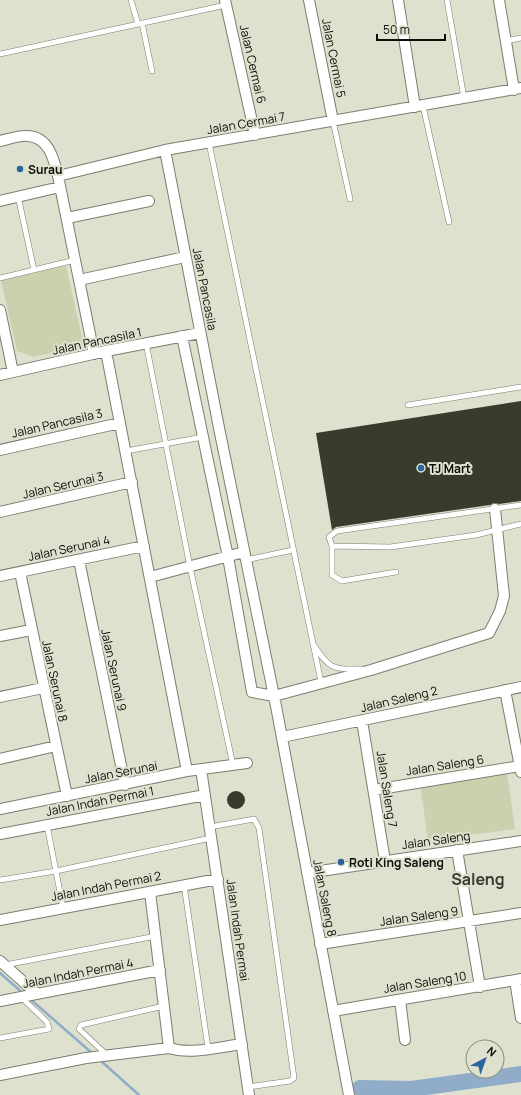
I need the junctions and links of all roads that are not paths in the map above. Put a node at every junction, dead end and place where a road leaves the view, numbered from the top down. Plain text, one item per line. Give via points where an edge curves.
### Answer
1 (131, 0) edge
2 (309, 0) edge
3 (398, 0) edge
4 (447, 0) edge
5 (499, 0) edge
6 (225, 2) edge
7 (140, 24) junction
8 (521, 38) edge
9 (506, 41) junction
10 (0, 54) edge
11 (152, 71) dead end
12 (518, 89) edge
13 (464, 98) junction
14 (419, 106) junction
15 (333, 121) junction
16 (255, 135) junction
17 (0, 141) edge
18 (209, 143) junction
19 (165, 150) junction
20 (58, 176) junction
21 (60, 187) junction
22 (18, 196) junction
23 (350, 199) dead end
24 (0, 201) edge
25 (149, 201) dead end
26 (67, 218) junction
27 (449, 222) dead end
28 (185, 257) junction
29 (75, 260) junction
30 (34, 270) junction
31 (0, 278) edge
32 (79, 280) junction
33 (0, 310) edge
34 (200, 333) junction
35 (182, 336) junction
36 (146, 343) junction
37 (106, 351) junction
38 (94, 354) junction
39 (13, 372) junction
40 (0, 375) edge
41 (521, 387) edge
42 (408, 405) dead end
43 (120, 423) junction
44 (220, 433) junction
45 (203, 436) junction
46 (165, 443) junction
47 (0, 450) edge
48 (126, 451) junction
49 (132, 482) junction
50 (521, 505) edge
51 (495, 509) junction
52 (0, 512) edge
53 (521, 524) edge
54 (497, 530) junction
55 (144, 546) junction
56 (332, 546) junction
57 (294, 550) junction
58 (245, 556) junction
59 (228, 557) junction
60 (79, 560) junction
61 (190, 567) junction
62 (20, 572) junction
63 (396, 572) dead end
64 (0, 576) edge
65 (150, 577) junction
66 (31, 630) junction
67 (0, 636) edge
68 (312, 641) junction
69 (371, 670) junction
70 (321, 682) junction
71 (521, 687) edge
72 (43, 688) junction
73 (505, 690) junction
74 (0, 697) edge
75 (275, 701) junction
76 (362, 721) junction
77 (282, 737) junction
78 (56, 746) junction
79 (0, 759) edge
80 (247, 763) dead end
81 (233, 765) junction
82 (520, 769) edge
83 (201, 770) junction
84 (187, 771) junction
85 (125, 785) junction
86 (374, 790) junction
87 (205, 795) junction
88 (67, 796) junction
89 (0, 808) edge
90 (46, 825) junction
91 (210, 827) junction
92 (0, 834) edge
93 (212, 838) junction
94 (521, 841) edge
95 (457, 850) junction
96 (385, 861) junction
97 (56, 871) junction
98 (307, 872) junction
99 (218, 879) junction
100 (0, 880) edge
101 (184, 885) junction
102 (150, 892) junction
103 (62, 908) junction
104 (521, 912) edge
105 (0, 920) edge
106 (469, 922) junction
107 (157, 936) junction
108 (320, 944) junction
109 (2, 963) edge
110 (160, 970) junction
111 (518, 980) edge
112 (480, 986) junction
113 (28, 995) junction
114 (400, 1000) junction
115 (0, 1001) edge
116 (164, 1006) junction
117 (333, 1011) junction
118 (521, 1018) edge
119 (0, 1038) edge
120 (405, 1040) dead end
121 (242, 1044) junction
122 (169, 1048) junction
123 (208, 1048) junction
124 (108, 1055) junction
125 (0, 1075) edge
126 (249, 1091) edge
127 (349, 1095) edge

1 - 7 lane
2 - 15 street, Jalan Cermai 5
3 - 14 street
4 - 13 lane
5 - 9 street
6 - 7 lane
6 - 16 street, Jalan Cermai 6
7 - 10 lane
7 - 11 lane
8 - 9 lane
9 - 12 street
12 - 13 street, Jalan Cermai 7
13 - 14 street, Jalan Cermai 7
14 - 15 street, Jalan Cermai 7
14 - 27 lane
15 - 16 street, Jalan Cermai 7
15 - 23 lane
16 - 18 street, Jalan Cermai 7
17 - 20 street via 28,136 40,139 49,148
18 - 19 street, Jalan Cermai 7
18 - 57 lane
19 - 20 street, Jalan Cermai 7
19 - 28 street, Jalan Pancasila
20 - 21 street
21 - 22 street
21 - 26 street
22 - 24 street
22 - 30 lane
25 - 26 street
26 - 29 street
28 - 32 street
28 - 34 street, Jalan Pancasila
29 - 30 lane
29 - 32 street
30 - 31 lane
32 - 38 street
33 - 39 street
34 - 35 street, Jalan Pancasila 1
34 - 44 street, Jalan Pancasila
35 - 36 street, Jalan Pancasila 1
35 - 45 street
36 - 37 street, Jalan Pancasila 1
36 - 46 lane
37 - 38 street, Jalan Pancasila 1
37 - 43 street
38 - 39 street, Jalan Pancasila 1
39 - 40 street, Jalan Pancasila 1
41 - 42 lane
43 - 47 street, Jalan Pancasila 3
43 - 48 street
44 - 45 street
44 - 58 street, Jalan Pancasila
45 - 46 lane
45 - 59 street
46 - 48 lane
46 - 61 lane
48 - 49 street
49 - 52 street, Jalan Serunai 3
49 - 55 street
50 - 51 lane
51 - 54 street
51 - 56 lane via 337,531 329,537
53 - 54 lane
54 - 56 lane via 390,547
54 - 69 street via 504,596 489,633
55 - 60 street, Jalan Serunai 4
55 - 65 street
56 - 63 lane via 332,574 342,581
57 - 58 lane
57 - 68 lane
58 - 59 street
58 - 75 street, Jalan Saleng 8
59 - 61 street
59 - 75 street via 252,692
60 - 62 street, Jalan Serunai 4
60 - 85 street, Jalan Serunai 9
61 - 65 street
61 - 81 lane
62 - 64 street, Jalan Serunai 4
62 - 66 street, Jalan Serunai 8
65 - 84 street
66 - 67 street
66 - 72 street, Jalan Serunai 8
68 - 69 lane via 329,664 340,670
68 - 70 lane
69 - 70 street
70 - 75 street
71 - 73 street, Jalan Saleng 2
72 - 74 street
72 - 78 street, Jalan Serunai 8
73 - 76 street, Jalan Saleng 2
73 - 82 street
75 - 77 street, Jalan Saleng 8
76 - 77 street, Jalan Saleng 2
76 - 86 street, Jalan Saleng 7
77 - 98 street, Jalan Saleng 8
78 - 79 street
78 - 88 street, Jalan Serunai 8
80 - 81 street, Jalan Serunai
81 - 83 street, Jalan Serunai
82 - 86 street, Jalan Saleng 6
83 - 84 street, Jalan Serunai
83 - 87 street, Jalan Indah Permai
84 - 85 street, Jalan Serunai
85 - 88 street, Jalan Serunai
86 - 96 street, Jalan Saleng 7
87 - 90 street, Jalan Indah Permai 1
87 - 91 street, Jalan Indah Permai
88 - 89 street, Jalan Serunai
90 - 92 street, Jalan Indah Permai 1
90 - 97 lane
91 - 93 street, Jalan Indah Permai
91 - 126 lane via 254,819 259,828 294,1078
93 - 97 lane
93 - 99 street, Jalan Indah Permai
94 - 95 street, Jalan Saleng
95 - 96 street, Jalan Saleng
95 - 106 street
96 - 98 street, Jalan Saleng
97 - 100 lane
97 - 103 lane
98 - 108 street, Jalan Saleng 8
99 - 101 street, Jalan Indah Permai 2
99 - 121 street, Jalan Indah Permai
101 - 102 street, Jalan Indah Permai 2
101 - 123 lane
102 - 103 street, Jalan Indah Permai 2
102 - 107 street
103 - 105 street, Jalan Indah Permai 2
104 - 106 street, Jalan Saleng 9
106 - 108 street, Jalan Saleng 9
106 - 112 street
107 - 109 lane
107 - 110 street
108 - 117 street, Jalan Saleng 8
109 - 113 street
110 - 113 street, Jalan Indah Permai 4
110 - 116 street
111 - 112 street, Jalan Saleng 10
111 - 118 street
112 - 114 street, Jalan Saleng 10
113 - 115 street, Jalan Indah Permai 4
113 - 119 lane via 49,1029
114 - 117 street, Jalan Saleng 10
114 - 120 street
116 - 122 street
116 - 124 lane via 81,1025 79,1029
117 - 127 street, Jalan Saleng 8
121 - 123 street
121 - 126 street, Jalan Indah Permai
122 - 123 street
122 - 124 street
124 - 125 street

